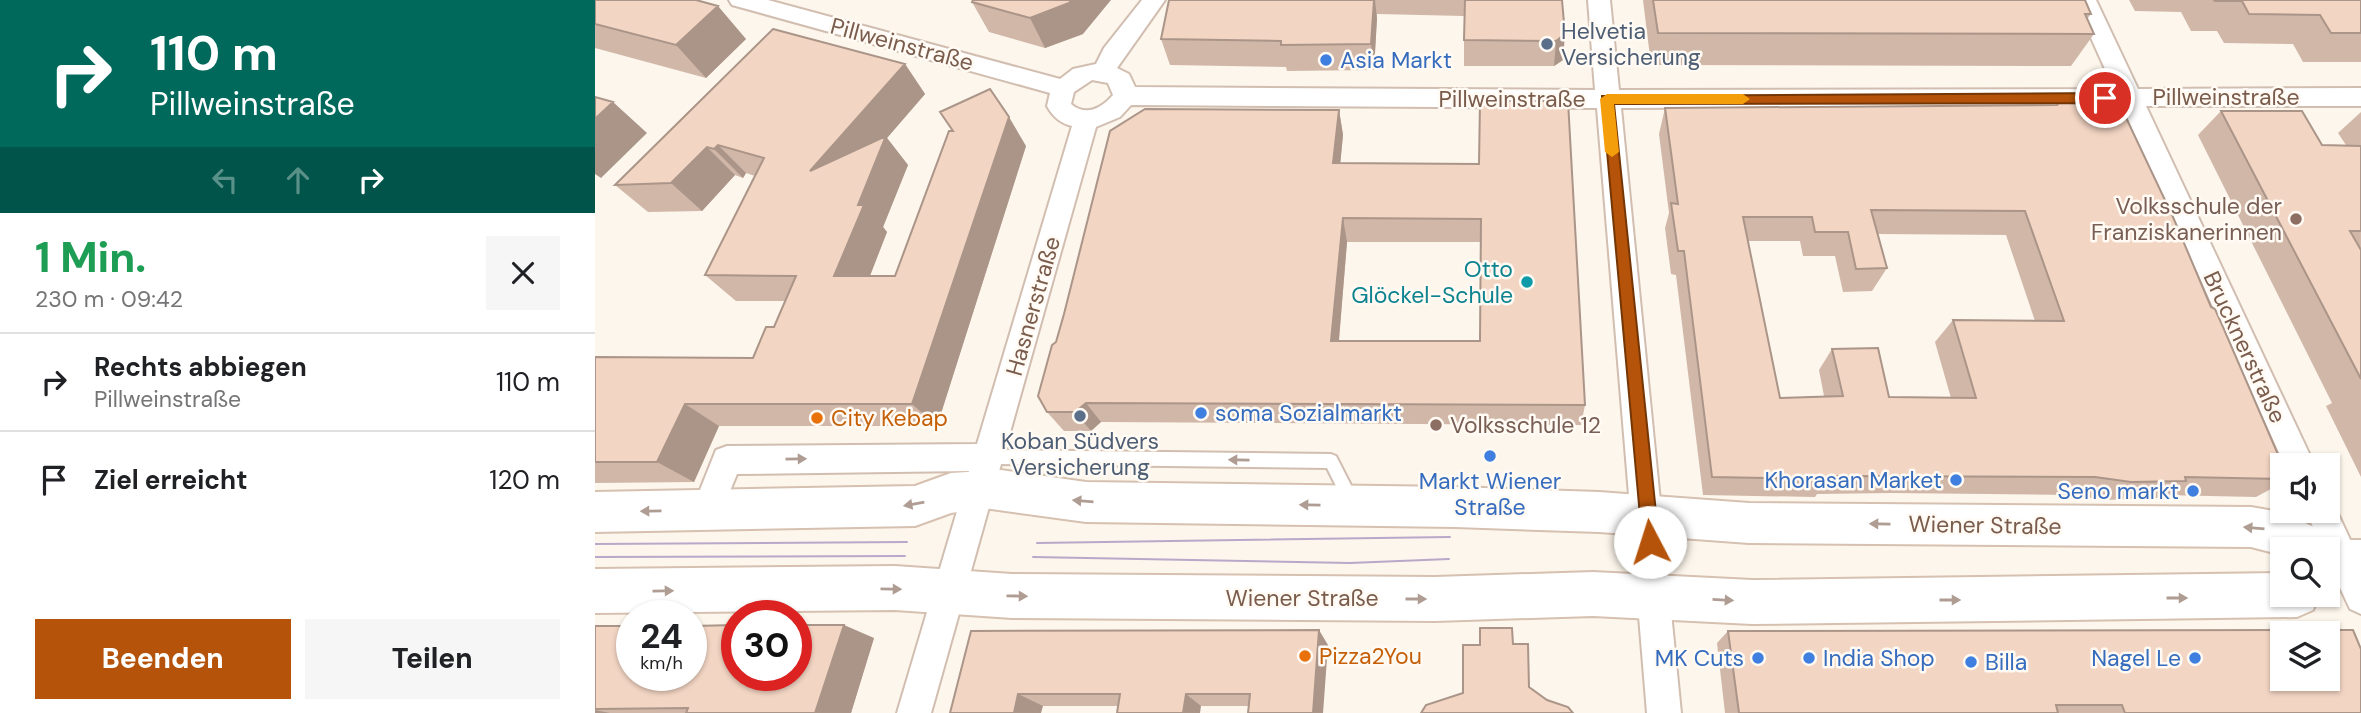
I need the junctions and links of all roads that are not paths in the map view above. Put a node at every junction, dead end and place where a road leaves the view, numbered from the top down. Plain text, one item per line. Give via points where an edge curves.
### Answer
1 (740, 0) edge
2 (1154, 0) edge
3 (1599, 0) edge
4 (2085, 0) edge
5 (1104, 72) junction
6 (1063, 88) junction
7 (1125, 96) junction
8 (2361, 97) edge
9 (2131, 98) junction
10 (1607, 99) junction
11 (1086, 120) junction
12 (2294, 453) edge
13 (985, 474) junction
14 (595, 512) edge
15 (1647, 515) junction
16 (2289, 537) edge
17 (595, 592) edge
18 (949, 592) junction
19 (2270, 595) edge
20 (1654, 597) junction
21 (914, 713) edge
22 (1664, 713) edge

1 - 6 street, Pillweinstraße
2 - 5 street via 1112,54
3 - 10 street
4 - 9 street, Brucknerstraße
5 - 6 street via 1081,75
5 - 7 street via 1121,80
6 - 11 street via 1059,97 1064,114
7 - 10 street, Pillweinstraße
7 - 11 street via 1110,113
8 - 9 street, Pillweinstraße
9 - 10 street, Pillweinstraße
9 - 12 street, Brucknerstraße
10 - 15 street
11 - 13 street, Hasnerstraße
13 -> 14 main road, Wiener Straße via 915,506
15 -> 13 main road, Wiener Straße via 1086,502 1036,492
13 - 18 street
16 -> 15 main road, Wiener Straße via 2251,527 1749,523
15 - 20 street
17 -> 18 main road, Wiener Straße via 895,588
18 -> 20 main road, Wiener Straße via 1272,598
18 - 21 street
20 -> 19 main road, Wiener Straße via 1766,602
20 - 22 street

